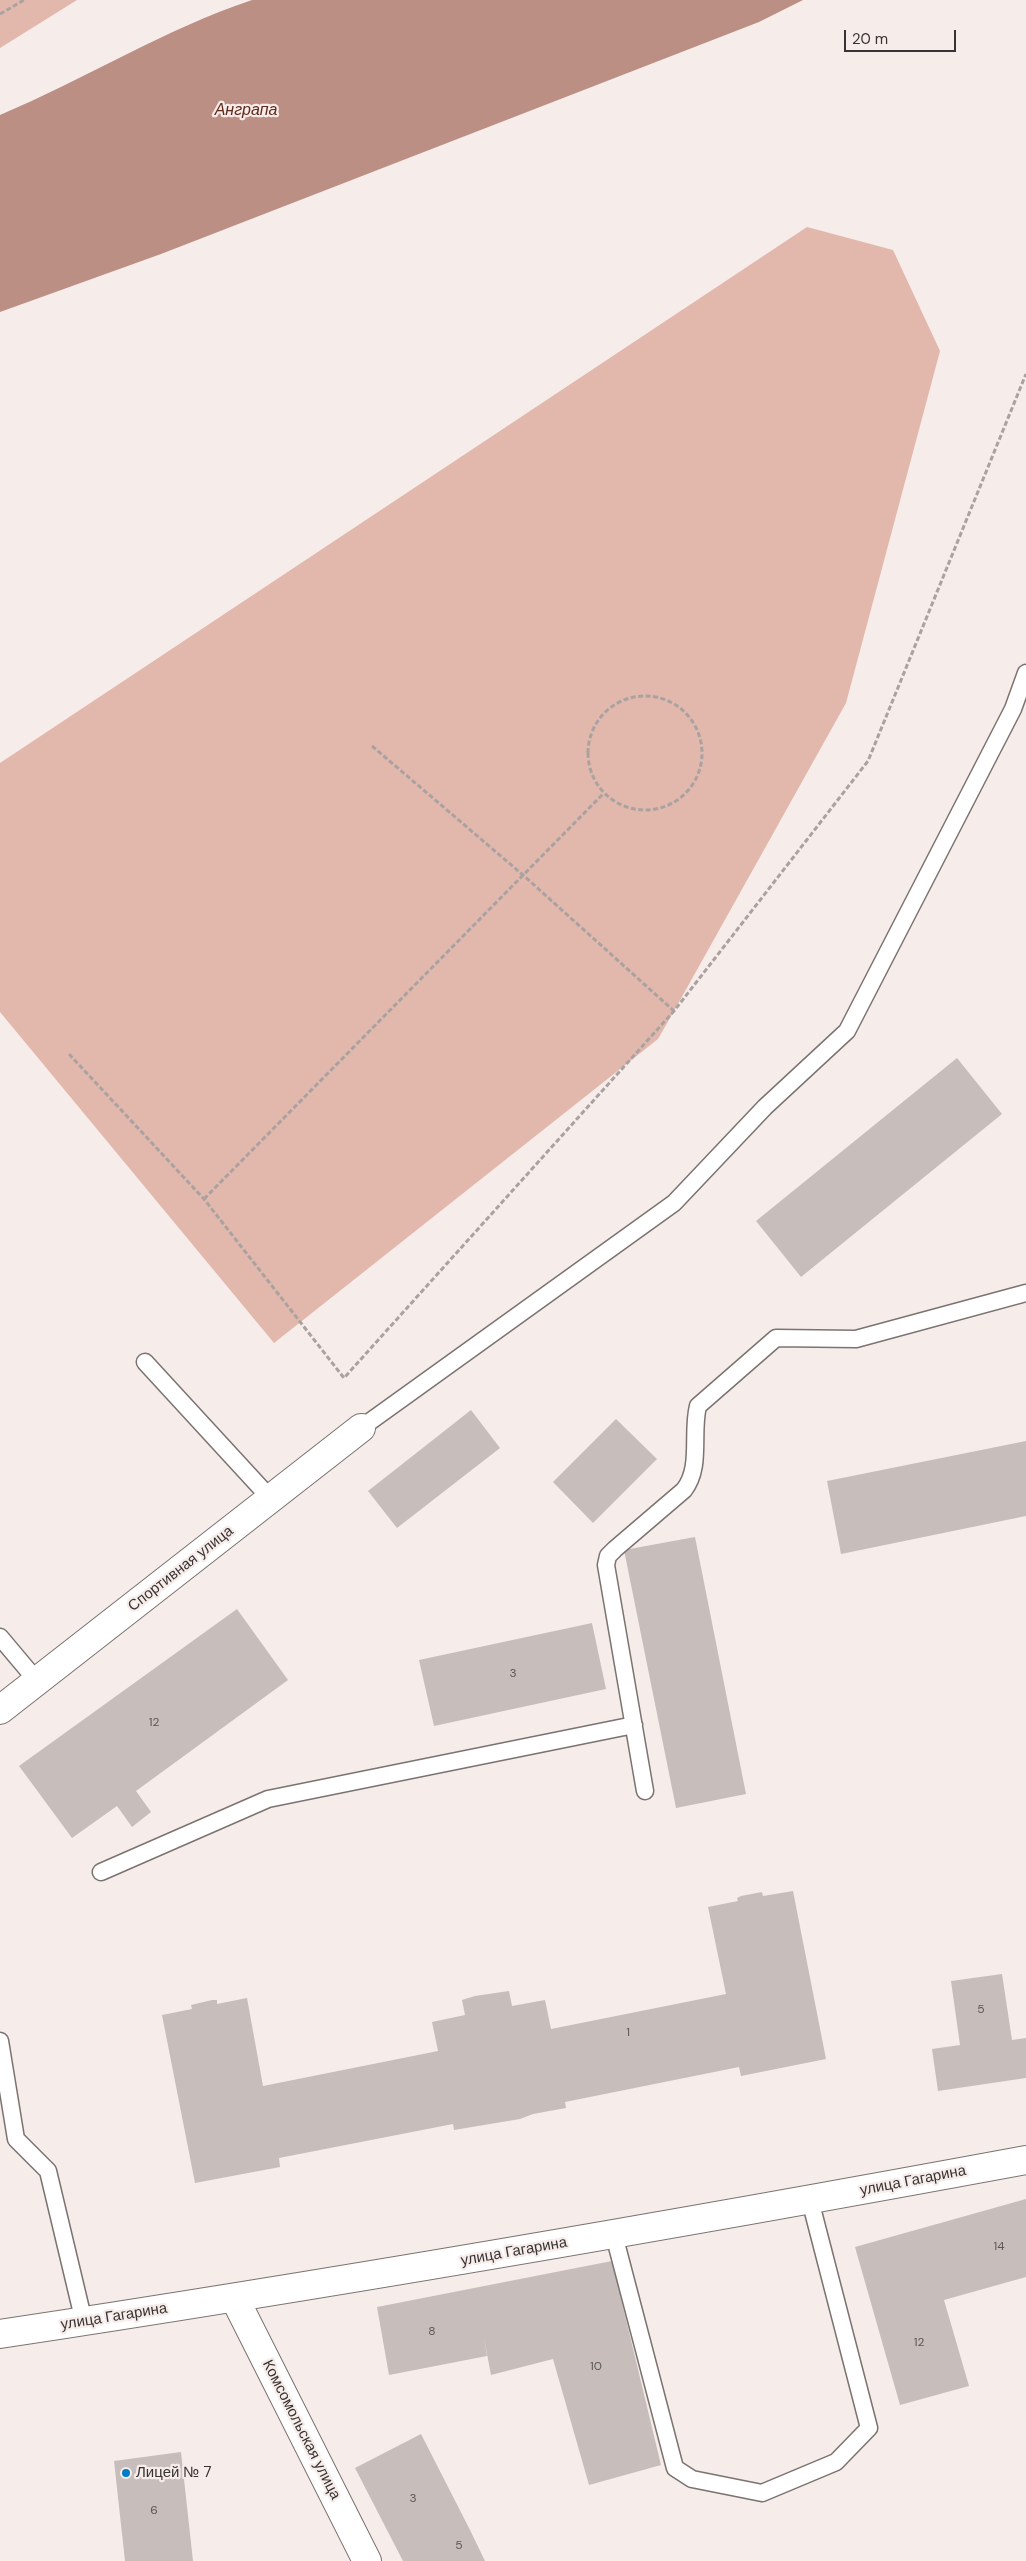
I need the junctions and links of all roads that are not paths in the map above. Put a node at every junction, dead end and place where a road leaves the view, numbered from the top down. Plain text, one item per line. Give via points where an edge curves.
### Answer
1 (1026, 673) edge
2 (1026, 1292) edge
3 (145, 1362) dead end
4 (361, 1428) joint
5 (270, 1499) junction
6 (0, 1637) edge
7 (37, 1681) junction
8 (0, 1710) edge
9 (634, 1725) junction
10 (645, 1791) dead end
11 (100, 1872) dead end
12 (0, 2041) edge
13 (7, 2130) edge
14 (1026, 2160) edge
15 (810, 2200) junction
16 (614, 2235) junction
17 (235, 2299) junction
18 (84, 2322) junction
19 (0, 2334) edge
20 (367, 2561) edge

1 - 4 lane via 1013,709 847,1032 765,1107 674,1203
2 - 9 lane via 856,1339 776,1338 698,1406 694,1420 691,1481 608,1556 606,1566
3 - 5 lane
4 - 5 street, Спортивная улица
5 - 7 street, Спортивная улица
6 - 7 lane
7 - 8 street, Спортивная улица
9 - 10 lane
9 - 11 lane via 268,1799
12 - 13 lane
13 - 18 lane via 48,2171
14 - 15 street, улица Гагарина
15 - 16 street, улица Гагарина
15 - 16 lane via 869,2428 836,2462 762,2493 692,2480 675,2468
16 - 17 street, улица Гагарина
17 - 18 street, улица Гагарина
17 - 20 street, Комсомольская улица
18 - 19 street, улица Гагарина

